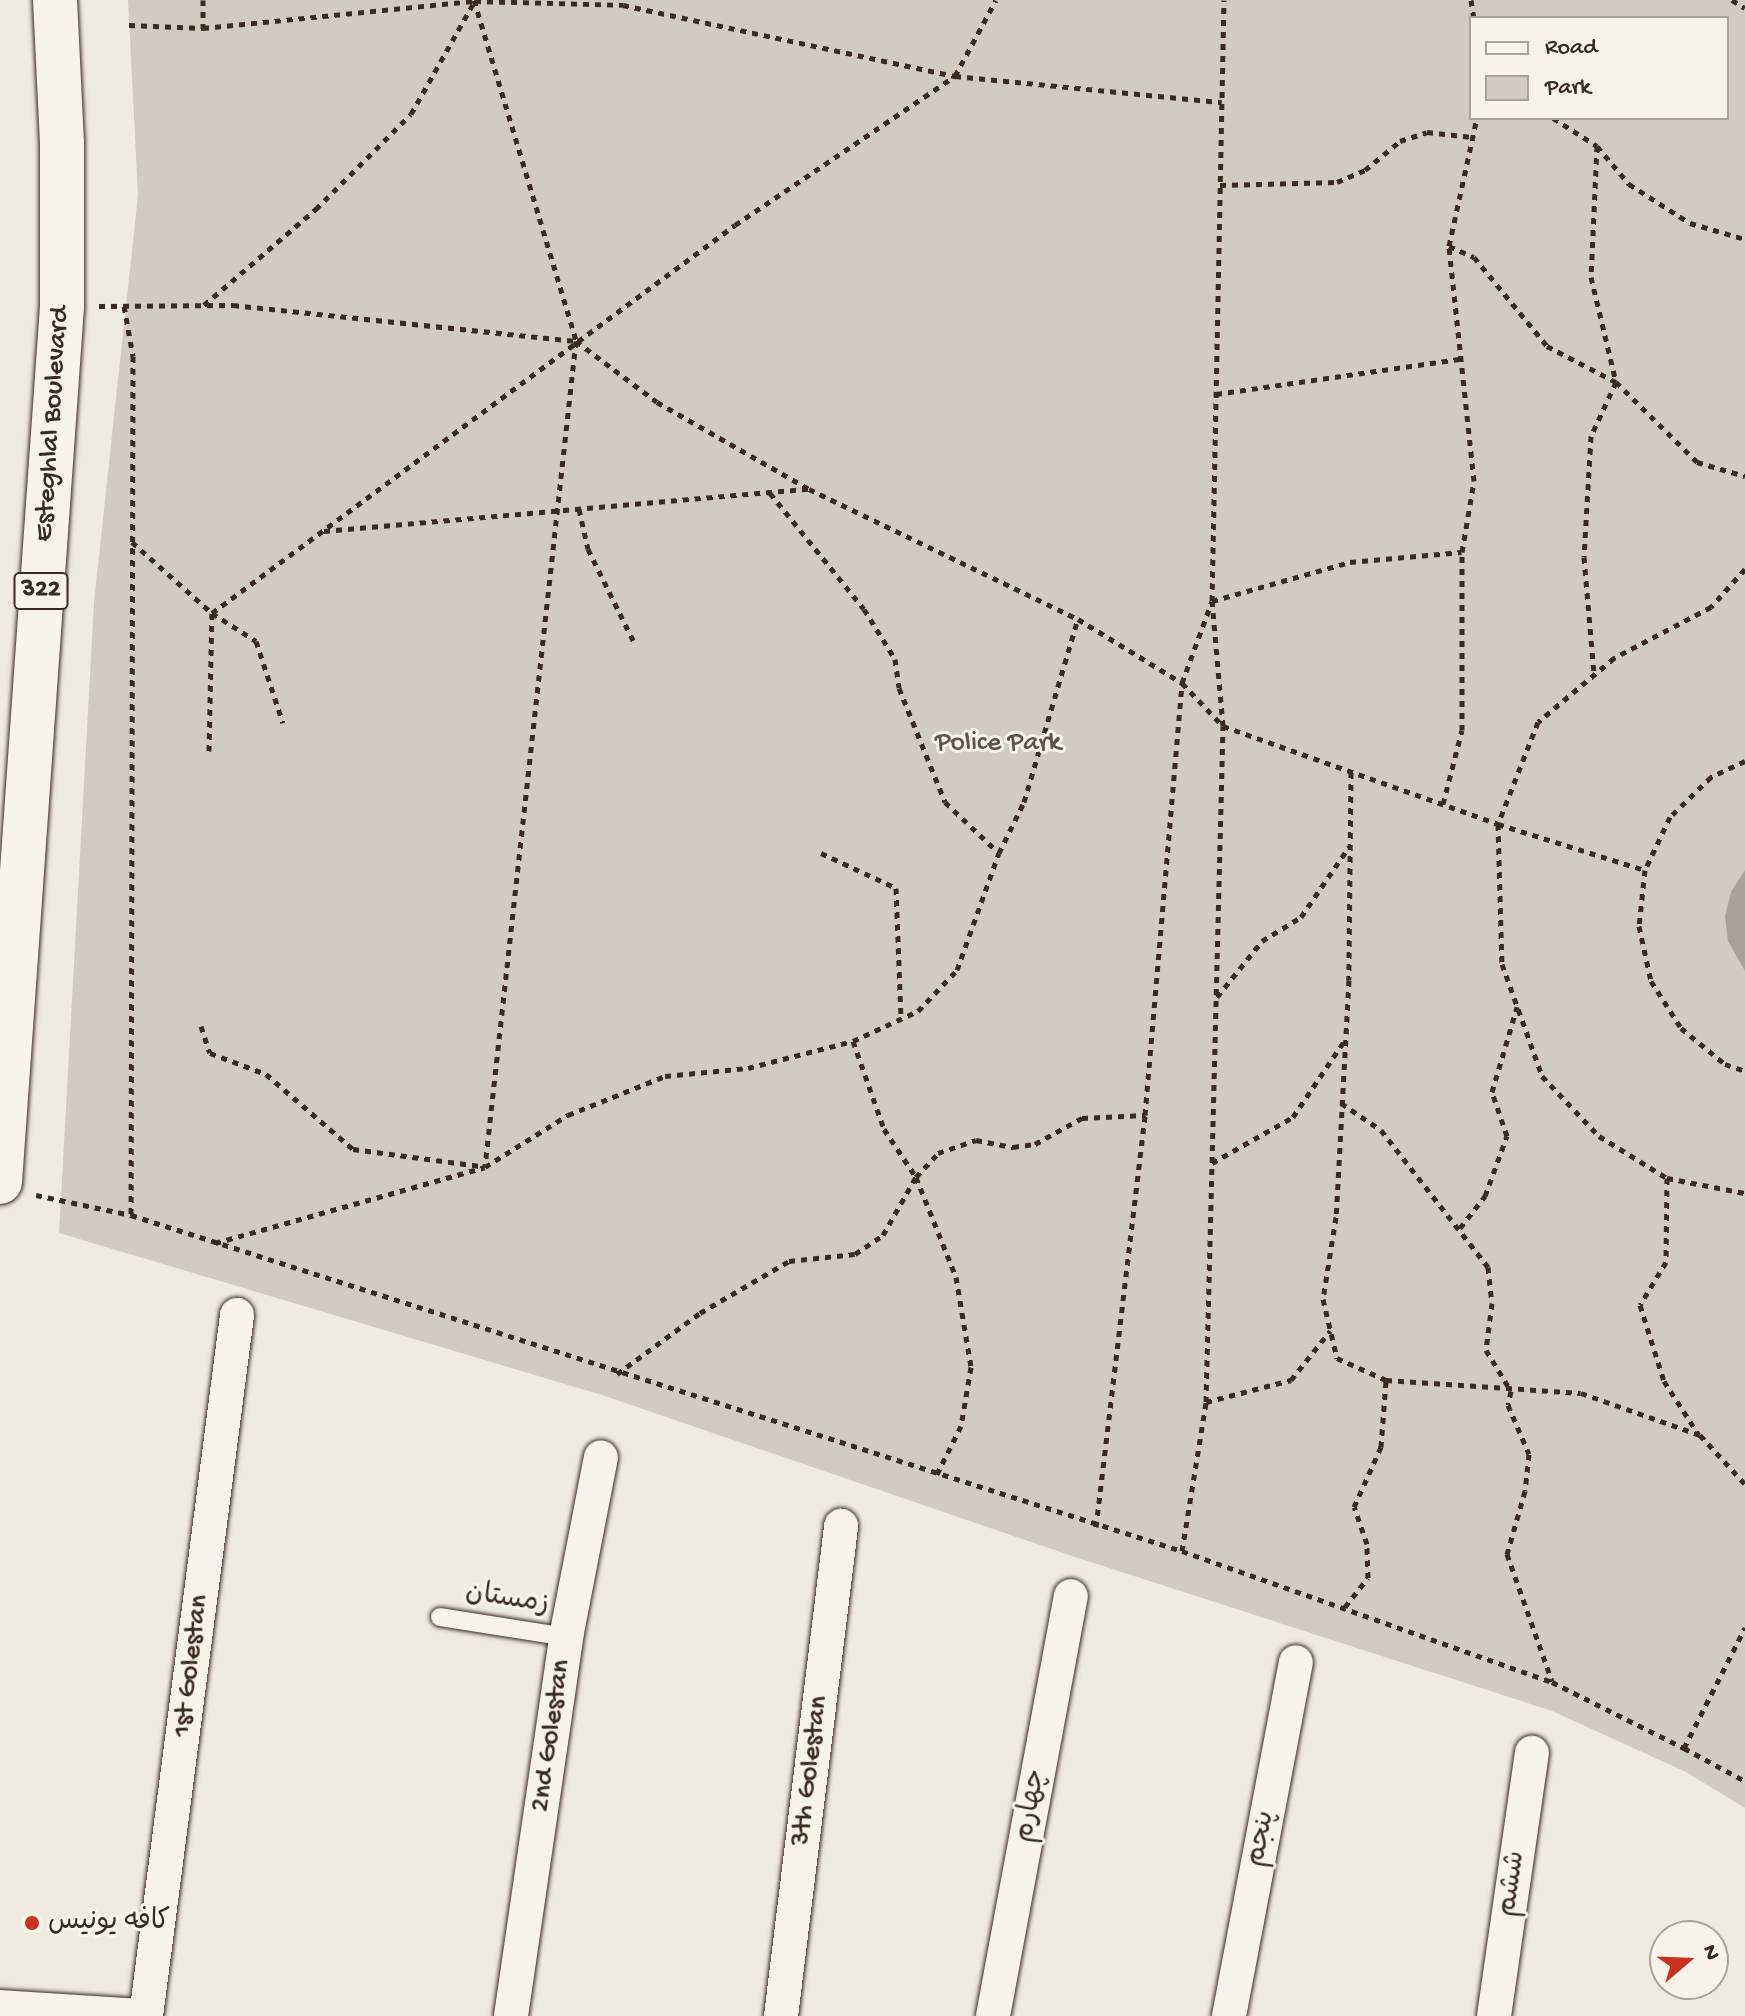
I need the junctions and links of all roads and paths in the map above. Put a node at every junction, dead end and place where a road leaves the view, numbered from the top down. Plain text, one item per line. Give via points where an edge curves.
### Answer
1 (55, 0) edge
2 (203, 0) edge
3 (996, 0) edge
4 (1224, 0) edge
5 (1732, 0) edge
6 (474, 1) edge
7 (1745, 8) edge
8 (129, 25) dead end
9 (203, 28) junction
10 (955, 76) junction
11 (1222, 102) junction
12 (1476, 120) edge
13 (1556, 120) edge
14 (1472, 137) junction
15 (1597, 146) junction
16 (1220, 185) junction
17 (1745, 239) edge
18 (1449, 246) junction
19 (204, 305) junction
20 (124, 306) junction
21 (62, 307) junction
22 (576, 341) junction
23 (1459, 359) junction
24 (1616, 382) junction
25 (1216, 394) junction
26 (1745, 476) edge
27 (809, 489) junction
28 (769, 492) junction
29 (579, 509) junction
30 (560, 511) junction
31 (321, 532) junction
32 (132, 542) junction
33 (1462, 552) junction
34 (1745, 569) edge
35 (1212, 601) junction
36 (212, 613) junction
37 (1078, 619) junction
38 (635, 644) dead end
39 (1594, 675) junction
40 (1182, 683) junction
41 (283, 723) dead end
42 (1223, 726) junction
43 (209, 751) dead end
44 (1745, 761) edge
45 (1351, 772) junction
46 (1443, 804) junction
47 (1498, 824) junction
48 (1350, 846) junction
49 (821, 853) dead end
50 (999, 853) junction
51 (1645, 870) junction
52 (1216, 999) junction
53 (1517, 1006) junction
54 (901, 1019) junction
55 (201, 1026) dead end
56 (1345, 1040) junction
57 (853, 1041) junction
58 (1745, 1071) edge
59 (1341, 1103) junction
60 (1145, 1115) junction
61 (1212, 1163) junction
62 (485, 1167) junction
63 (916, 1177) junction
64 (1667, 1178) junction
65 (14, 1188) edge
66 (1745, 1193) edge
67 (131, 1215) junction
68 (1460, 1228) junction
69 (213, 1243) junction
70 (237, 1315) dead end
71 (1331, 1330) junction
72 (617, 1374) junction
73 (1386, 1380) junction
74 (1511, 1391) junction
75 (1206, 1402) junction
76 (1700, 1435) junction
77 (601, 1457) dead end
78 (937, 1474) junction
79 (1745, 1484) edge
80 (841, 1526) dead end
81 (1096, 1527) junction
82 (1182, 1551) junction
83 (1071, 1596) dead end
84 (1345, 1607) junction
85 (440, 1617) dead end
86 (1745, 1628) edge
87 (566, 1637) junction
88 (1296, 1662) dead end
89 (1552, 1682) junction
90 (1684, 1748) junction
91 (1532, 1753) dead end
92 (1745, 1781) edge
93 (0, 2007) edge
94 (139, 2016) edge
95 (146, 2016) edge
96 (511, 2016) edge
97 (781, 2016) edge
98 (993, 2016) edge
99 (1229, 2016) edge
100 (1494, 2016) edge

1 - 21 main road, Esteghlal Boulevard / 322
2 - 9 path
3 - 10 path
4 - 11 path
5 - 7 path
6 - 9 path
6 - 10 path via 623,5
6 - 19 path via 411,114 316,209
6 - 22 path
8 - 9 path
10 - 11 path
10 - 22 path
11 - 16 path
12 - 14 path
13 - 15 path
14 - 16 path via 1427,132 1400,141 1365,170 1337,182
14 - 18 path
15 - 17 path via 1629,184 1690,223
15 - 24 path via 1591,277
16 - 25 path
18 - 23 path
18 - 24 path via 1474,257 1547,346
19 - 20 path
19 - 22 path
20 - 21 path
20 - 32 path via 133,356
21 - 65 main road, Esteghlal Boulevard / 322
22 - 27 path via 657,402
22 - 30 path
22 - 31 path
23 - 25 path
23 - 33 path via 1474,481
24 - 26 path via 1697,462
24 - 39 path via 1591,436 1584,557
25 - 35 path
27 - 28 path
27 - 37 path
28 - 29 path
28 - 50 path via 864,609 895,659 899,688 945,802
29 - 30 path
29 - 38 path via 588,549
30 - 31 path
30 - 62 path
31 - 36 path
32 - 36 path
32 - 67 path
33 - 35 path via 1350,562
33 - 46 path via 1462,730
34 - 39 path via 1711,607 1614,658
35 - 40 path
35 - 42 path
36 - 41 path via 256,641
36 - 43 path
37 - 40 path
37 - 50 path via 1024,802
39 - 47 path via 1538,722
40 - 42 path
40 - 60 path
42 - 45 path
42 - 52 path
44 - 51 path via 1711,777 1670,817
45 - 46 path
45 - 48 path
46 - 47 path
47 - 51 path
47 - 53 path via 1502,964
48 - 52 path via 1301,917 1262,941
48 - 56 path
49 - 54 path via 896,888
50 - 54 path via 957,970 918,1011
51 - 58 path via 1639,926 1651,981 1681,1028 1725,1064
52 - 61 path
53 - 64 path via 1542,1076 1599,1136
53 - 68 path via 1492,1092 1507,1136 1485,1196
54 - 57 path
55 - 62 path via 210,1053 266,1074 353,1149
56 - 59 path
56 - 61 path via 1293,1117
57 - 62 path via 748,1068 665,1076 568,1115
57 - 63 path via 884,1129
59 - 68 path via 1381,1130
59 - 71 path via 1336,1217 1323,1299
60 - 63 path via 1082,1118 1035,1144 1013,1147 976,1140 938,1153
60 - 81 path
61 - 75 path
62 - 69 path
63 - 72 path via 883,1235 855,1254 789,1261 700,1313
63 - 78 path via 956,1277 971,1367 961,1426
64 - 66 path
64 - 76 path via 1666,1262 1640,1305 1664,1381
65 - 67 path
67 - 69 path
68 - 74 path via 1488,1267 1492,1303 1486,1350
69 - 72 path
70 - 95 street, 1st Golestan
71 - 73 path via 1337,1358
71 - 75 path via 1291,1380
72 - 78 path
73 - 74 path
73 - 84 path via 1381,1447 1354,1507 1367,1544 1368,1578
74 - 76 path via 1581,1393
74 - 89 path via 1508,1405 1529,1454 1507,1554
75 - 82 path
76 - 79 path
77 - 87 street, 2nd Golestan
78 - 81 path
80 - 97 street, 3th Golestan
81 - 82 path
82 - 84 path
83 - 98 street, چهارم
84 - 89 path
85 - 87 lane, زمستان
86 - 90 path
87 - 96 street, 2nd Golestan
88 - 99 street, پنجم
89 - 90 path
90 - 92 path
91 - 100 street, ششم
93 - 94 street

